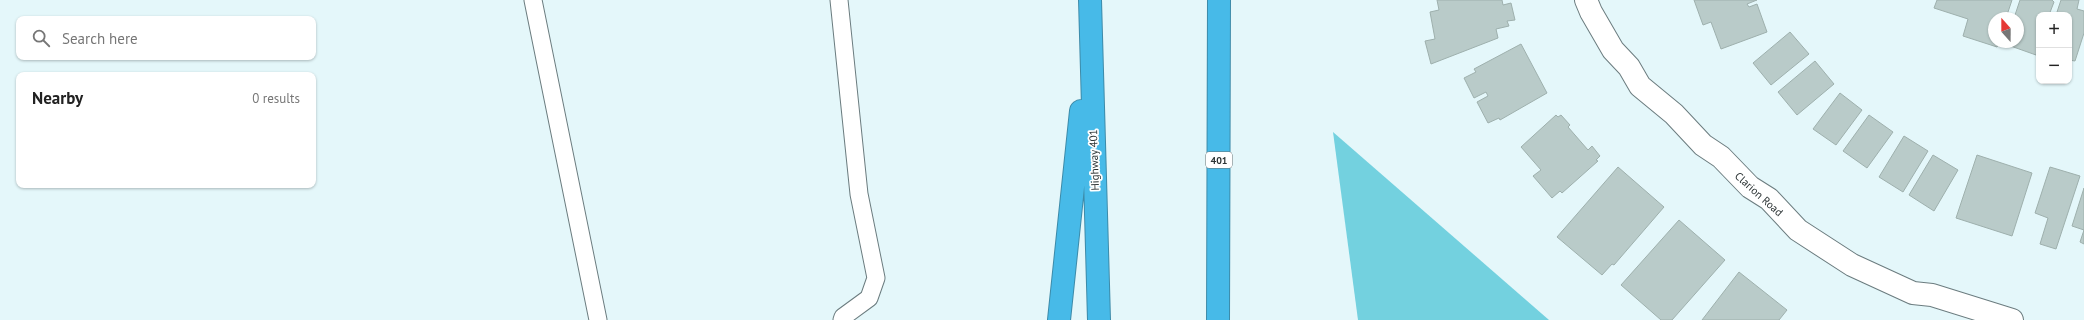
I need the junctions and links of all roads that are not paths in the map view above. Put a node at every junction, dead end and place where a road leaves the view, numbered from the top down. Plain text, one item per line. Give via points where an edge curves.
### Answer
1 (533, 0) edge
2 (839, 0) edge
3 (1090, 0) edge
4 (1219, 0) edge
5 (1586, 0) edge
6 (1090, 30) junction
7 (598, 320) edge
8 (842, 320) edge
9 (1059, 320) edge
10 (1099, 320) edge
11 (1218, 320) edge
12 (2012, 320) edge

1 - 7 lane
2 - 8 lane via 860,194 876,278 869,298
3 - 6 highway, Highway 401
4 - 11 highway, 401
5 - 12 street, Clarion Road via 1613,50 1629,67 1640,86 1674,114 1703,145 1721,157 1750,188 1769,199 1798,230 1852,265 1913,293 1932,296
6 - 9 highway
6 - 10 highway, Highway 401

